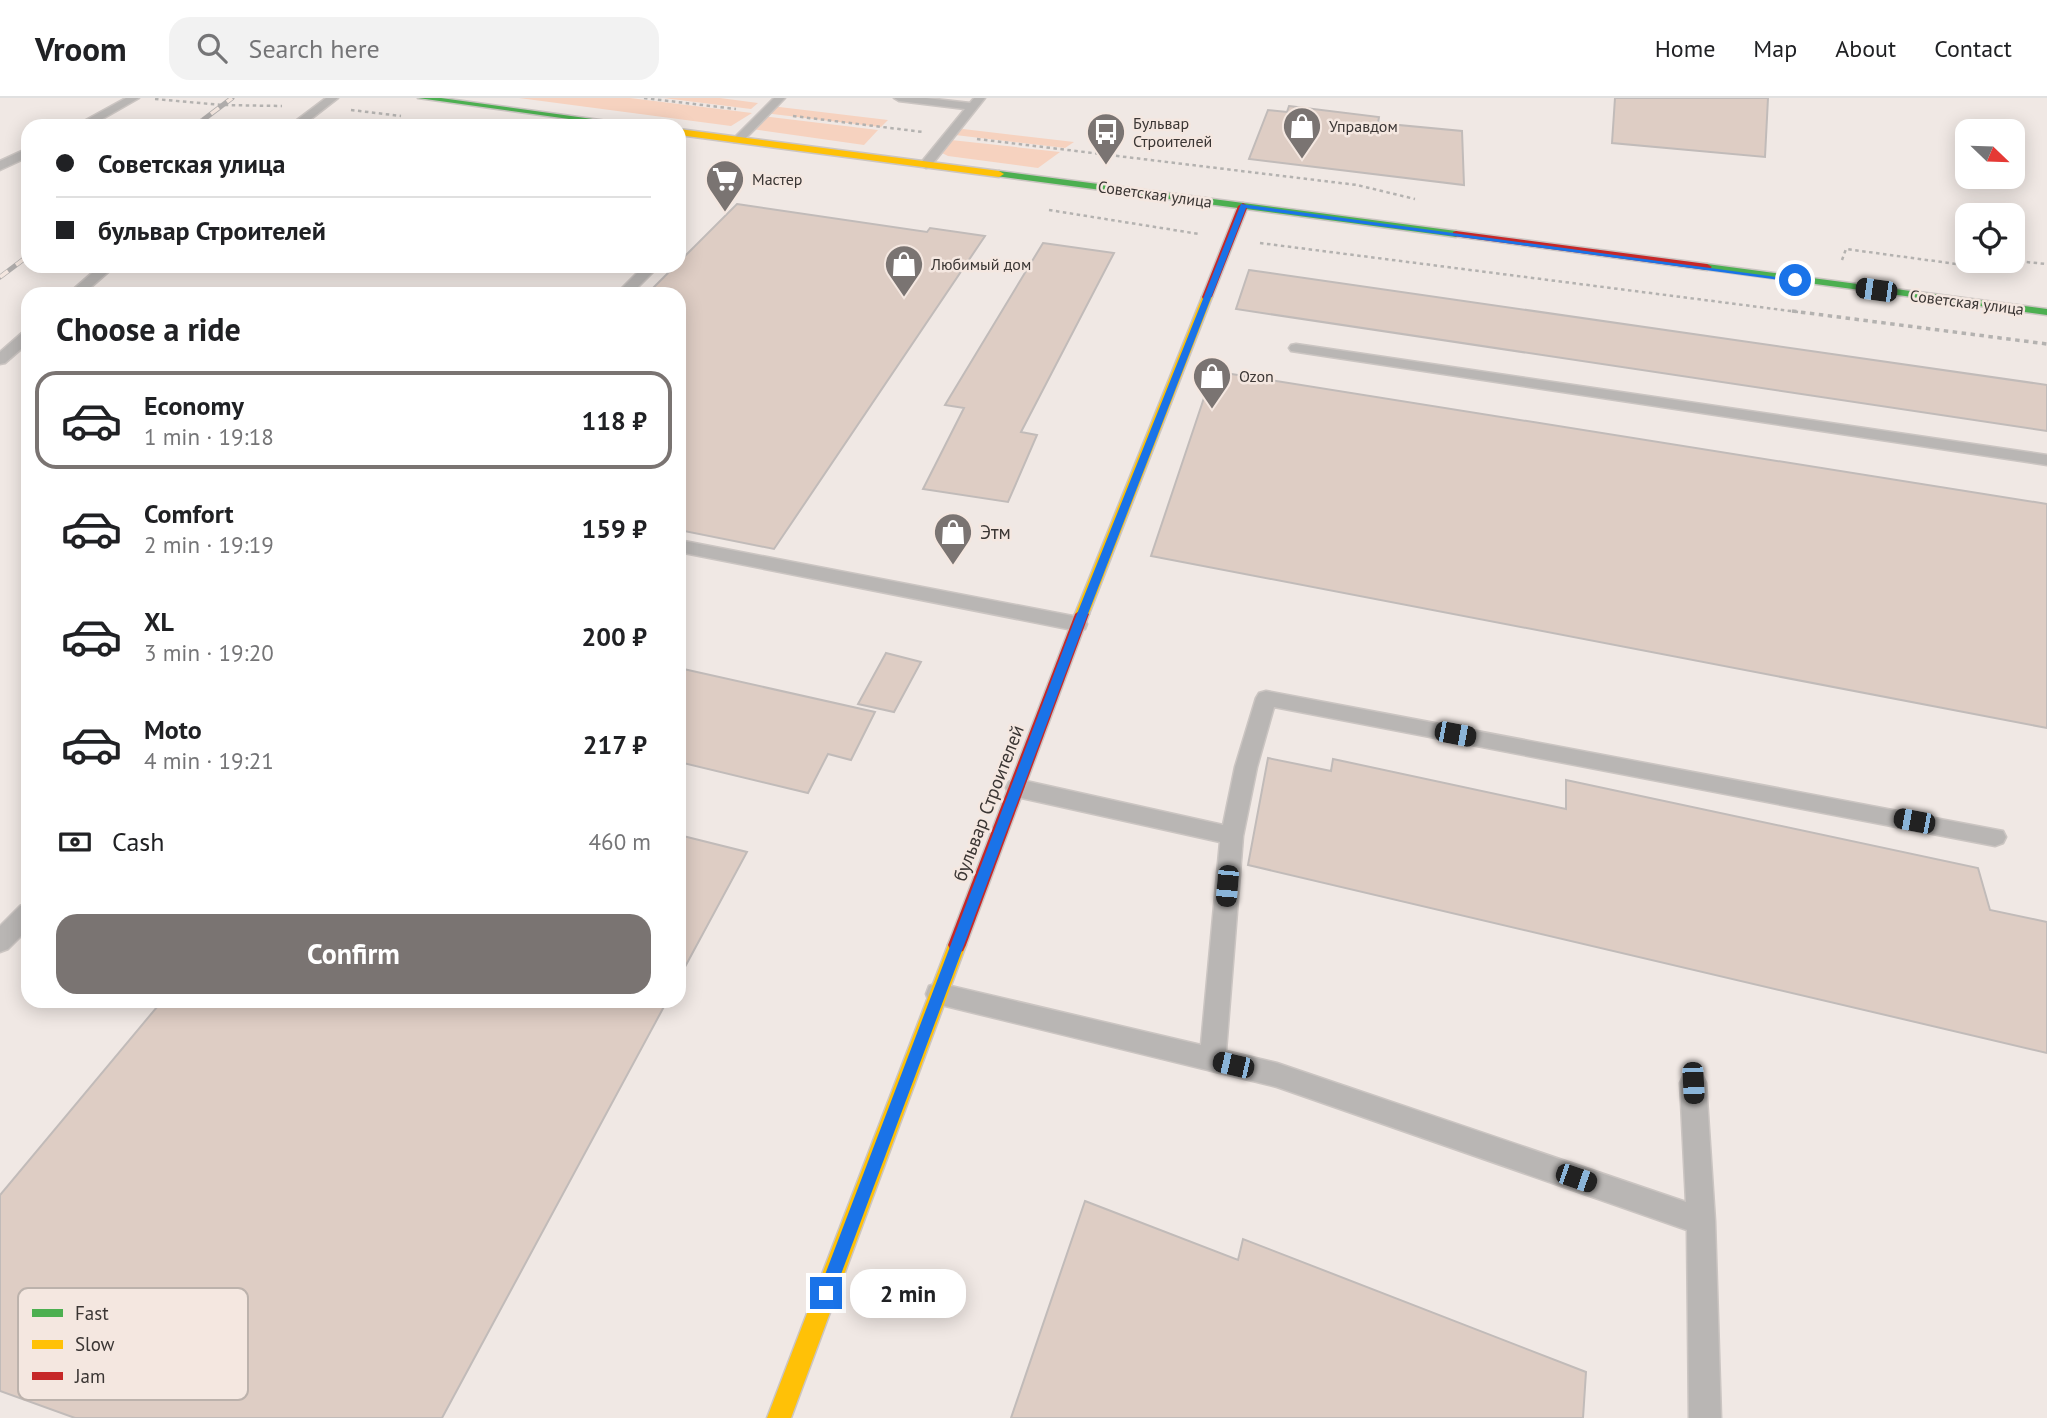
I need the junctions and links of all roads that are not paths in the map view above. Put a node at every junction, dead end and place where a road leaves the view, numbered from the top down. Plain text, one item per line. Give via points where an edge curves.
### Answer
1 (134, 98) edge
2 (333, 98) edge
3 (422, 98) edge
4 (780, 98) edge
5 (900, 98) edge
6 (488, 102) edge
7 (977, 102) edge
8 (94, 119) edge
9 (304, 119) edge
10 (595, 119) edge
11 (686, 132) edge
12 (738, 140) junction
13 (21, 156) edge
14 (926, 164) junction
15 (0, 166) edge
16 (1243, 206) junction
17 (99, 273) edge
18 (645, 273) edge
19 (83, 287) edge
20 (630, 287) edge
21 (2047, 312) edge
22 (21, 341) edge
23 (1296, 348) dead end
24 (0, 360) edge
25 (2047, 460) edge
26 (686, 547) edge
27 (1079, 624) junction
28 (1017, 788) junction
29 (1231, 836) junction
30 (1994, 837) dead end
31 (21, 920) edge
32 (0, 942) edge
33 (939, 994) junction
34 (1212, 1060) junction
35 (1693, 1083) dead end
36 (1700, 1221) junction
37 (779, 1418) edge
38 (1705, 1418) edge

1 - 8 lane
2 - 9 lane
3 - 6 main road
4 - 12 lane
5 - 7 lane
6 - 10 main road
7 - 14 lane
11 - 12 main road, Советская улица
12 - 14 main road, Советская улица
13 - 15 lane
14 - 16 main road, Советская улица
16 - 21 main road, Советская улица
16 - 27 main road, бульвар Строителей
17 - 19 lane
18 - 20 lane
22 - 24 lane
23 - 25 lane
26 - 27 lane
27 - 28 main road, бульвар Строителей
28 - 29 lane
28 - 33 main road, бульвар Строителей
29 - 30 lane via 1266,698
29 - 34 lane
31 - 32 lane
33 - 34 lane
33 - 37 main road, бульвар Строителей
34 - 36 lane via 1277,1075
35 - 36 lane
36 - 38 lane

